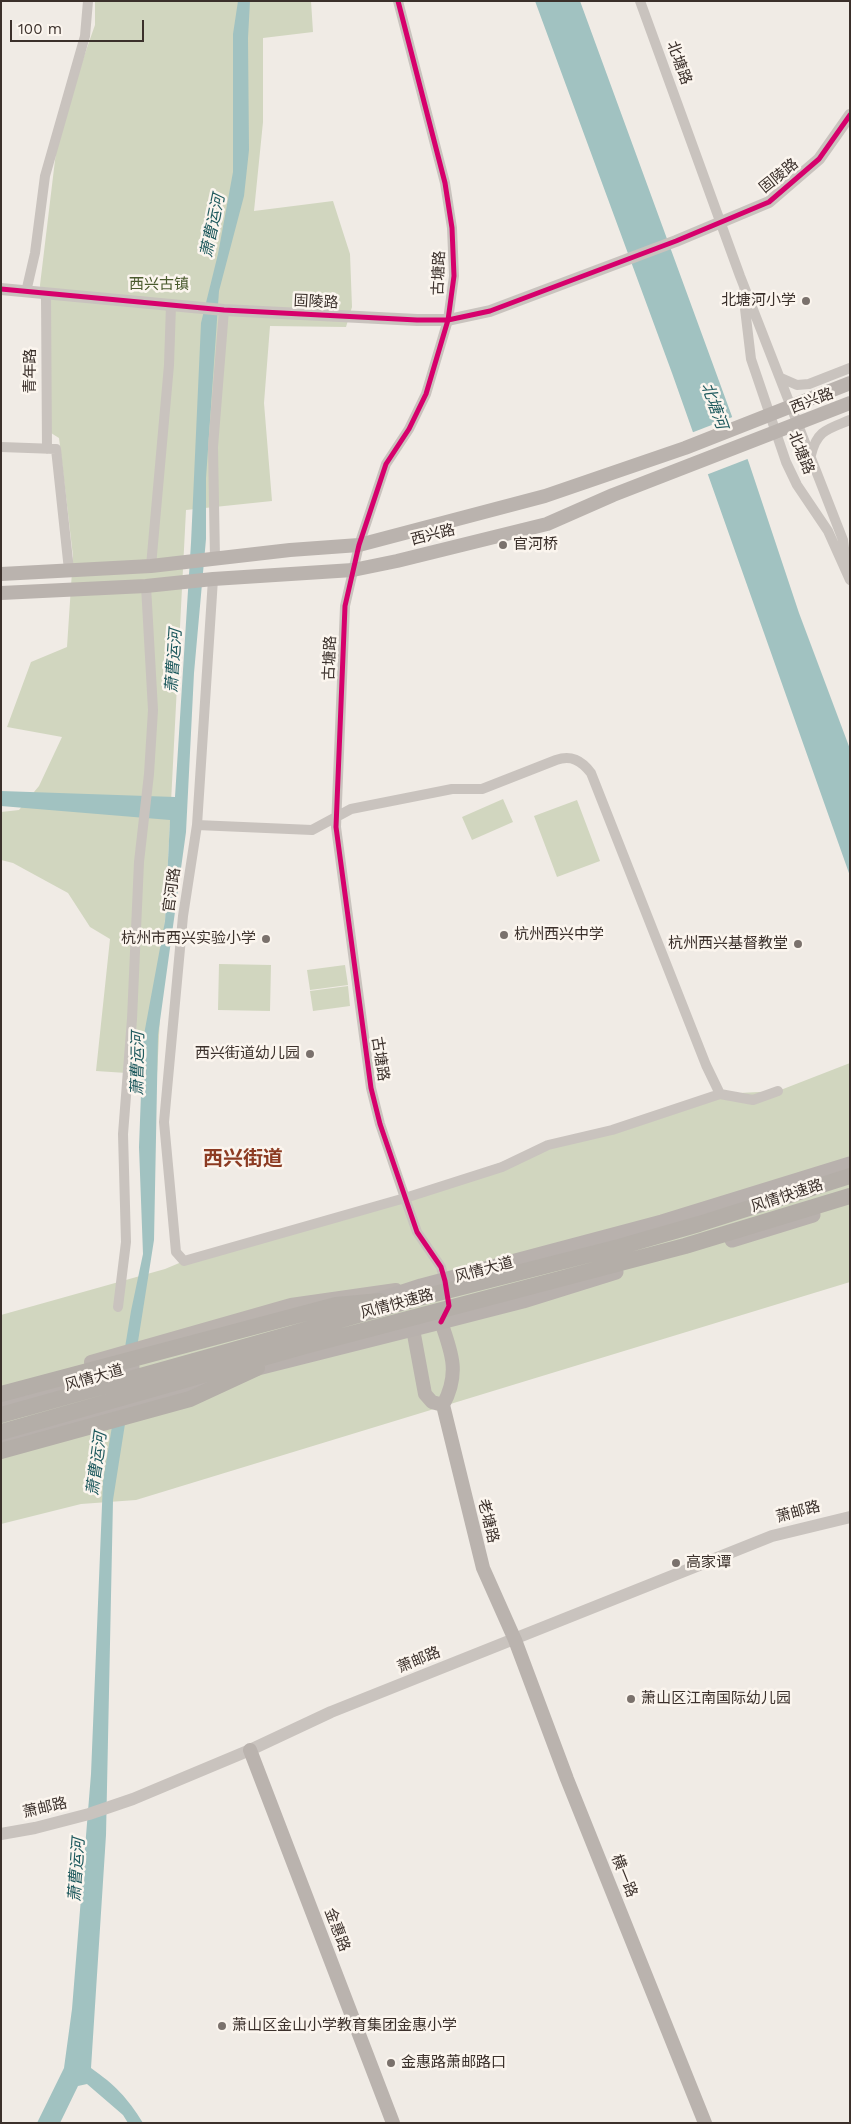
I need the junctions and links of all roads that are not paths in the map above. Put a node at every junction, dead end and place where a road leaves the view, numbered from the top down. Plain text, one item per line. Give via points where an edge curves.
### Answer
1 (88, 1) edge
2 (398, 1) edge
3 (640, 1) edge
4 (850, 115) edge
5 (722, 223) junction
6 (740, 276) junction
7 (1, 290) edge
8 (26, 292) junction
9 (46, 294) junction
10 (172, 306) junction
11 (222, 310) junction
12 (448, 320) junction
13 (850, 368) edge
14 (781, 378) junction
15 (850, 383) edge
16 (850, 403) edge
17 (850, 420) edge
18 (1, 447) edge
19 (51, 449) junction
20 (811, 455) junction
21 (359, 545) junction
22 (213, 559) junction
23 (151, 566) junction
24 (69, 570) junction
25 (353, 570) junction
26 (1, 574) edge
27 (848, 576) edge
28 (211, 580) junction
29 (146, 586) junction
30 (1, 593) edge
31 (337, 818) junction
32 (197, 825) junction
33 (778, 1092) dead end
34 (720, 1094) junction
35 (850, 1164) edge
36 (850, 1176) edge
37 (850, 1196) edge
38 (404, 1198) junction
39 (850, 1203) edge
40 (445, 1281) junction
41 (420, 1292) junction
42 (118, 1307) dead end
43 (441, 1322) junction
44 (414, 1329) junction
45 (305, 1346) junction
46 (1, 1386) edge
47 (1, 1394) edge
48 (1, 1405) edge
49 (443, 1405) junction
50 (1, 1415) edge
51 (84, 1423) junction
52 (1, 1432) edge
53 (1, 1440) edge
54 (1, 1451) edge
55 (850, 1517) edge
56 (515, 1640) junction
57 (250, 1750) junction
58 (1, 1834) edge
59 (393, 2123) edge
60 (705, 2123) edge

1 - 8 street via 85,36 45,176 35,253
2 - 12 street, 古塘路 via 445,183 452,228 454,276
3 - 5 street, 北塘路
4 - 5 street, 固陵路 via 819,159 790,185 769,202
5 - 6 street, 北塘路
5 - 12 street, 固陵路 via 490,311
6 - 14 street, 北塘路
6 - 27 street, 北塘路 via 751,359 786,462 797,485 828,531
7 - 8 street, 固陵路
8 - 9 street, 固陵路
9 - 10 street, 固陵路
9 - 19 street, 青年路
10 - 11 street, 固陵路
10 - 23 street
11 - 12 street, 固陵路
11 - 22 street via 213,447
12 - 21 street, 古塘路 via 426,394 409,429 386,464
13 - 14 street, 西兴路 via 809,384 797,385
14 - 20 street, 北塘路
15 - 21 main road, 西兴路 via 686,448 545,496
16 - 25 main road, 西兴路 via 547,524
17 - 20 street, 西兴路 via 823,431 814,442
18 - 19 street
19 - 24 street, 青年路
20 - 27 street, 北塘路 via 844,540
21 - 22 main road, 西兴路
21 - 25 street, 古塘路
22 - 23 main road, 西兴路
23 - 24 main road, 西兴路
24 - 26 main road, 西兴路
25 - 28 main road, 西兴路
25 - 31 street, 古塘路 via 345,606
28 - 29 main road, 西兴路
28 - 32 street, 官河路
29 - 30 main road, 西兴路
29 - 42 street via 153,710 139,862 123,1134 126,1242
31 - 32 street via 312,830
31 - 34 street via 351,809 452,789 482,789 565,756 584,764 591,773
31 - 38 street, 古塘路 via 371,1088
32 - 38 street, 官河路 via 183,916 164,1122 176,1252 184,1261
33 - 34 street via 753,1100
34 - 38 street via 612,1130 548,1145 502,1167
35 - 40 main road, 风情大道 via 670,1220
36 - 41 highway, 风情快速路 via 646,1239
37 - 45 highway, 风情快速路 via 685,1246
38 - 40 street, 古塘路 via 417,1232 441,1267
39 - 43 main road via 774,1228
40 - 41 main road, 风情大道
40 - 43 street, 古塘路 via 449,1306
41 - 46 main road via 291,1305
41 - 47 highway via 336,1305
41 - 48 main road, 风情大道 via 319,1315
41 - 50 highway, 风情快速路
43 - 44 main road
43 - 49 main road via 452,1354 454,1374 451,1390
44 - 49 main road via 425,1394 432,1402
44 - 51 main road via 281,1361 140,1401
45 - 51 highway via 190,1399
45 - 52 highway, 风情快速路
49 - 56 main road, 老塘路 via 483,1568
51 - 53 main road
51 - 54 highway
55 - 56 street, 萧邮路 via 772,1536
56 - 57 street, 萧邮路 via 331,1712
56 - 60 main road, 横一路
57 - 58 street, 萧邮路 via 122,1803 35,1828
57 - 59 main road, 金惠路

